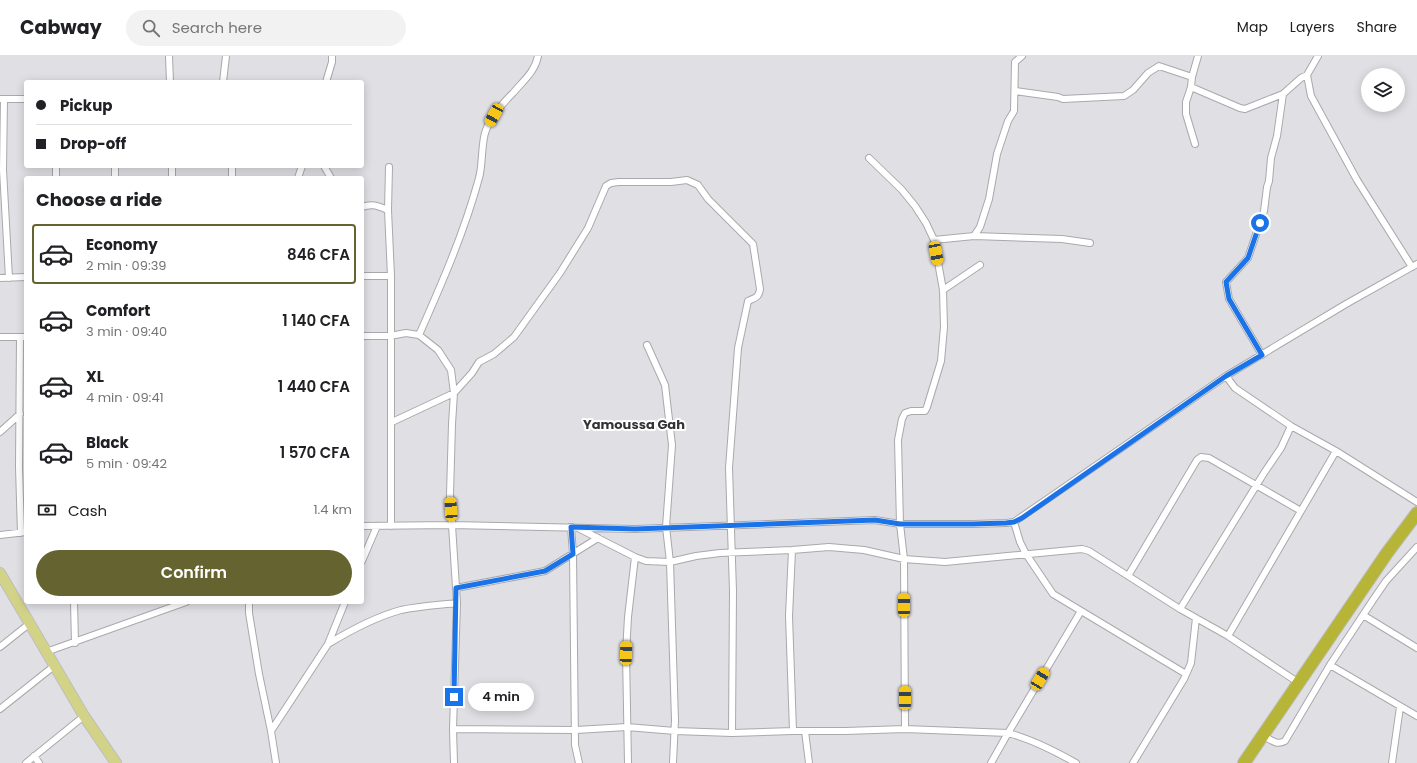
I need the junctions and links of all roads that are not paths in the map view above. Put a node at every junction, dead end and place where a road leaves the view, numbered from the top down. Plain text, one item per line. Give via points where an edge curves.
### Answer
1 (169, 56) edge
2 (226, 56) edge
3 (332, 56) edge
4 (538, 56) edge
5 (1022, 56) edge
6 (1198, 56) edge
7 (1315, 57) edge
8 (1307, 75) junction
9 (1192, 78) junction
10 (170, 80) edge
11 (223, 80) edge
12 (327, 80) edge
13 (1191, 87) junction
14 (1015, 91) junction
15 (1283, 94) junction
16 (2, 99) edge
17 (24, 99) edge
18 (1195, 144) dead end
19 (869, 158) dead end
20 (389, 167) dead end
21 (364, 207) edge
22 (388, 210) junction
23 (974, 236) junction
24 (934, 240) junction
25 (1090, 243) dead end
26 (980, 265) dead end
27 (1414, 265) edge
28 (364, 276) edge
29 (391, 276) junction
30 (0, 278) edge
31 (9, 278) junction
32 (24, 278) edge
33 (943, 290) junction
34 (419, 335) junction
35 (364, 336) edge
36 (390, 336) junction
37 (0, 337) edge
38 (23, 337) edge
39 (647, 345) dead end
40 (1262, 355) junction
41 (1226, 376) junction
42 (454, 392) junction
43 (23, 401) edge
44 (20, 414) junction
45 (392, 422) junction
46 (1291, 426) junction
47 (0, 432) edge
48 (1336, 451) junction
49 (23, 467) edge
50 (1256, 485) junction
51 (1417, 502) edge
52 (1301, 511) junction
53 (1417, 513) edge
54 (1014, 522) junction
55 (900, 524) junction
56 (452, 525) junction
57 (731, 525) junction
58 (364, 526) edge
59 (377, 526) junction
60 (391, 526) junction
61 (571, 527) junction
62 (666, 527) junction
63 (579, 528) junction
64 (23, 532) edge
65 (0, 536) edge
66 (598, 538) junction
67 (1417, 547) edge
68 (792, 550) junction
69 (732, 552) junction
70 (573, 554) junction
71 (1026, 554) junction
72 (364, 556) edge
73 (635, 557) junction
74 (904, 559) junction
75 (670, 562) junction
76 (1128, 576) junction
77 (1, 577) edge
78 (456, 588) junction
79 (457, 603) junction
80 (74, 604) edge
81 (181, 604) edge
82 (249, 604) edge
83 (344, 604) edge
84 (1180, 609) junction
85 (1081, 611) junction
86 (1363, 615) junction
87 (1196, 618) junction
88 (29, 624) junction
89 (1228, 636) junction
90 (75, 643) junction
91 (328, 644) junction
92 (0, 647) edge
93 (1417, 648) edge
94 (46, 652) junction
95 (54, 666) junction
96 (1330, 666) junction
97 (1186, 674) junction
98 (1299, 682) junction
99 (1400, 707) junction
100 (0, 709) edge
101 (84, 716) junction
102 (1417, 716) edge
103 (627, 727) junction
104 (453, 728) junction
105 (905, 729) junction
106 (576, 730) junction
107 (271, 731) junction
108 (675, 731) junction
109 (793, 731) junction
110 (804, 731) junction
111 (1008, 732) junction
112 (732, 733) junction
113 (1262, 735) junction
114 (34, 756) junction
115 (26, 763) edge
116 (39, 763) edge
117 (116, 763) edge
118 (276, 763) edge
119 (454, 763) edge
120 (579, 763) edge
121 (628, 763) edge
122 (673, 763) edge
123 (809, 763) edge
124 (991, 763) edge
125 (1076, 763) edge
126 (1134, 763) edge
127 (1244, 763) edge
128 (1392, 763) edge

1 - 10 street
2 - 11 street
3 - 12 street
4 - 34 street via 529,76 494,115 485,130 480,176 469,211 457,248
5 - 14 street via 1015,62
6 - 9 street
7 - 8 street
8 - 15 street
8 - 27 street via 1311,96 1357,180
9 - 13 street
9 - 14 street via 1159,66 1124,96 1063,99
13 - 15 street via 1245,109
13 - 18 street via 1186,102 1186,114
14 - 23 street via 1014,111 996,154 989,199 980,227
15 - 40 street via 1264,211 1248,258 1226,282 1229,299
16 - 17 street
16 - 31 street
19 - 24 street via 915,206
20 - 22 street
21 - 22 street via 374,205
22 - 29 street
23 - 24 street
23 - 25 street via 1062,239
24 - 33 street
26 - 33 street
27 - 40 street
28 - 29 street
29 - 36 street
30 - 31 street
31 - 32 street
33 - 55 street via 944,327 941,361 927,407 924,411 905,413 898,440
34 - 36 street via 406,333
34 - 42 street via 438,350 451,370
35 - 36 street
36 - 45 street
37 - 38 street
38 - 43 street
39 - 62 street via 665,385 669,414 672,445
40 - 41 street
41 - 46 street via 1235,388
41 - 54 street
42 - 45 street
42 - 56 street via 450,494
42 - 57 street via 479,362 494,354 514,337 560,273 588,228 606,186 619,182 687,180 698,185 708,199 753,244 760,289 757,297 748,301 738,348 729,468
43 - 44 street
44 - 47 street
44 - 49 street
45 - 60 street
46 - 48 street
46 - 50 street via 1281,448
48 - 51 street
48 - 52 street
49 - 64 street
50 - 52 street
50 - 76 street via 1209,458 1201,457
50 - 84 street
52 - 89 street
53 - 98 highway
54 - 55 street
54 - 71 street
55 - 57 street via 875,520
55 - 74 street
56 - 60 street
56 - 61 street
56 - 78 street
57 - 62 street
57 - 69 street
58 - 59 street
59 - 60 street
59 - 72 street
61 - 63 street
61 - 70 street
62 - 63 street
62 - 75 street
63 - 66 street
64 - 65 street
66 - 70 street
66 - 73 street
67 - 86 street via 1386,581
68 - 69 street
68 - 74 street via 839,547
68 - 109 street via 789,616
69 - 75 street
69 - 112 street
70 - 78 street via 545,571
70 - 106 street
71 - 74 street via 945,562
71 - 76 street via 1082,549
71 - 85 street via 1053,594
73 - 75 street via 646,561
73 - 103 street via 628,617
74 - 105 street
75 - 108 street
76 - 84 street
77 - 88 main road
78 - 79 street
79 - 91 street via 401,610 367,622
79 - 104 street
80 - 90 street
81 - 90 street
82 - 107 street via 259,674
83 - 91 street
84 - 87 street
85 - 97 street
85 - 111 street
86 - 93 street
86 - 96 street
87 - 89 street
87 - 97 street via 1191,663
88 - 92 street
88 - 94 main road
89 - 98 street
90 - 94 street
91 - 107 street
94 - 95 main road
95 - 100 street
95 - 101 main road
96 - 99 street
96 - 113 street via 1284,741 1275,743
97 - 126 street
98 - 113 highway
99 - 102 street
99 - 128 street
101 - 114 street
101 - 117 main road
103 - 106 street
103 - 108 street
103 - 121 street
104 - 106 street
104 - 119 street
105 - 110 street
105 - 111 street
106 - 120 street via 575,745
107 - 118 street
108 - 112 street
108 - 122 street
109 - 110 street
109 - 112 street
110 - 123 street
111 - 124 street
111 - 125 street
113 - 127 highway
114 - 115 street
114 - 116 street

